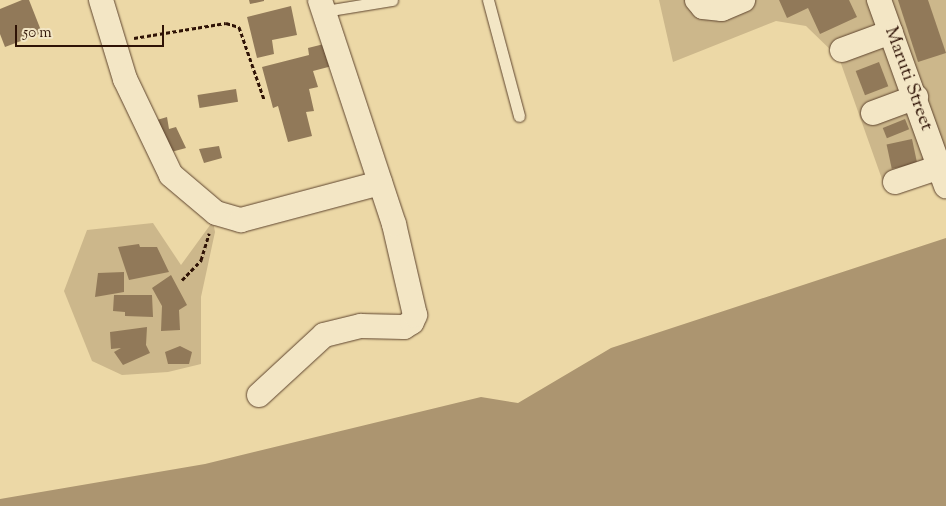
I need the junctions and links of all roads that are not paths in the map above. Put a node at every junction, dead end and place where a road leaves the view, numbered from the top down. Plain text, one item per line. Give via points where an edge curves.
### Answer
1 (101, 0) edge
2 (392, 0) edge
3 (488, 0) edge
4 (697, 0) edge
5 (743, 0) edge
6 (879, 0) edge
7 (322, 6) edge
8 (891, 32) junction
9 (842, 50) dead end
10 (916, 97) junction
11 (873, 113) dead end
12 (519, 116) dead end
13 (943, 176) edge
14 (895, 182) dead end
15 (380, 183) junction
16 (259, 394) dead end

1 - 15 street via 125,79 171,175 216,213 241,220
2 - 7 lane
3 - 12 lane
4 - 5 street via 703,7 722,9
6 - 8 street, Maruti Street
7 - 15 street
8 - 9 street
8 - 10 street, Maruti Street
10 - 11 street
10 - 13 street, Maruti Street
13 - 14 street
15 - 16 street via 415,315 412,322 404,327 361,326 324,335

